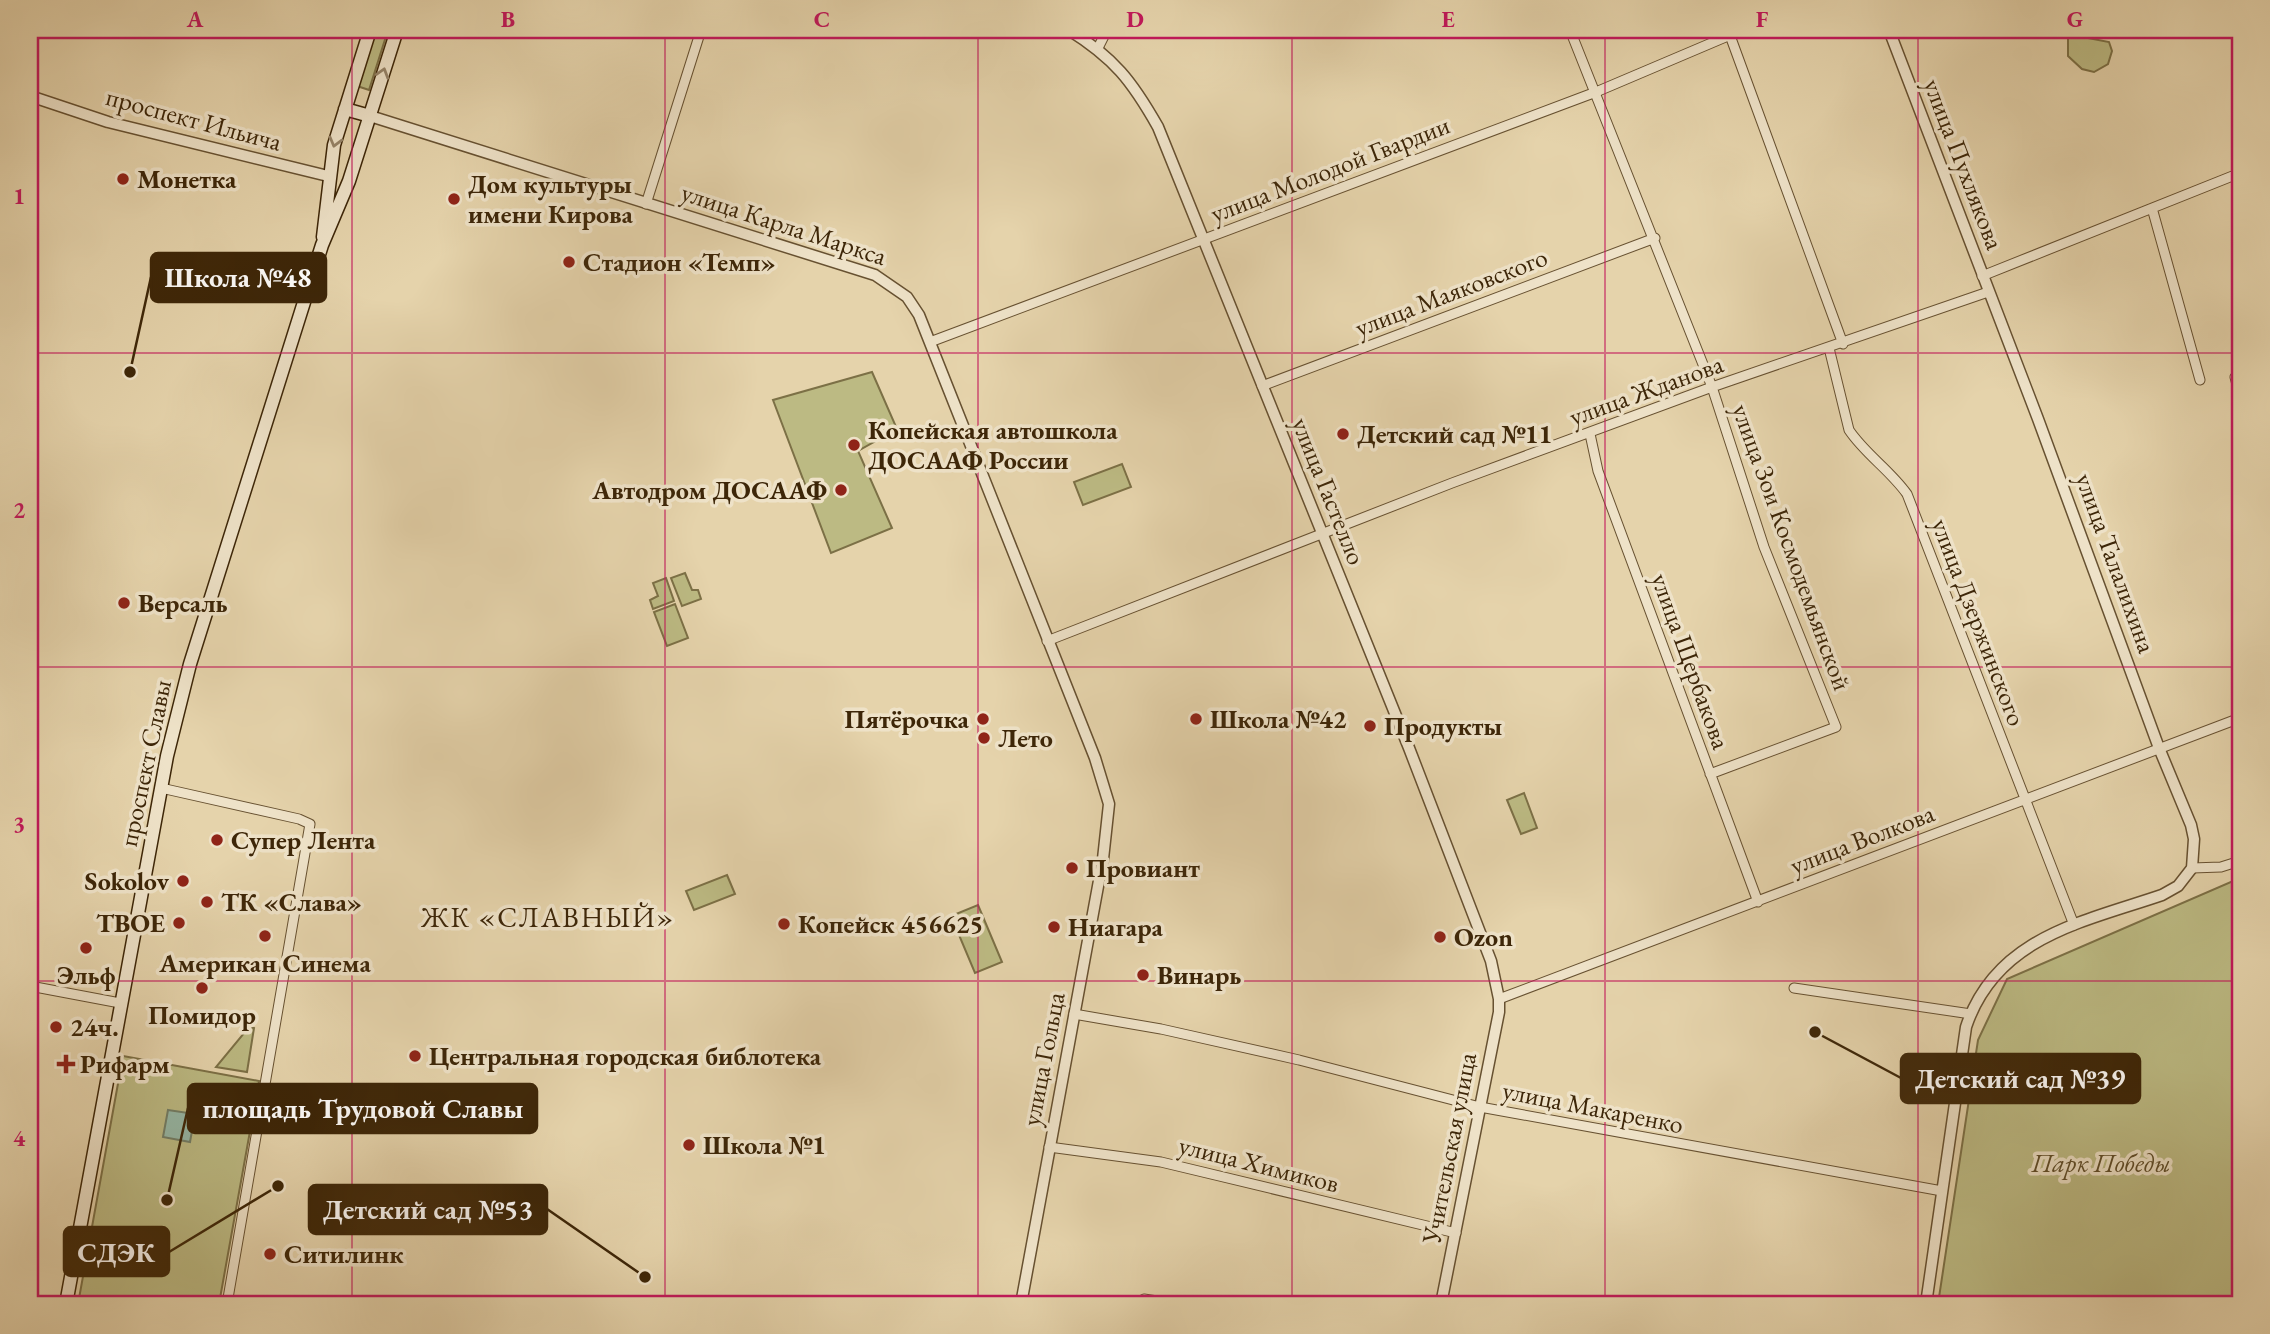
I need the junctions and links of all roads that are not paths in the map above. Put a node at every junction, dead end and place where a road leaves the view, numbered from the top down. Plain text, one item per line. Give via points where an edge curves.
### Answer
1 (370, 30) edge
2 (397, 30) edge
3 (701, 30) edge
4 (1069, 30) edge
5 (1107, 30) edge
6 (1570, 30) edge
7 (1742, 30) edge
8 (1889, 30) edge
9 (1729, 32) edge
10 (1098, 48) junction
11 (1596, 92) junction
12 (30, 96) edge
13 (345, 109) junction
14 (370, 116) junction
15 (2240, 173) edge
16 (328, 176) junction
17 (349, 181) junction
18 (646, 204) junction
19 (2152, 208) junction
20 (1655, 238) junction
21 (1204, 239) junction
22 (322, 245) junction
23 (1982, 276) junction
24 (1988, 292) junction
25 (930, 341) junction
26 (1843, 344) junction
27 (1829, 348) junction
28 (2235, 377) dead end
29 (2200, 380) dead end
30 (1262, 386) junction
31 (1712, 387) junction
32 (2240, 396) edge
33 (1590, 434) junction
34 (1321, 534) junction
35 (1047, 641) junction
36 (2240, 718) edge
37 (2159, 748) junction
38 (1710, 774) junction
39 (161, 788) junction
40 (2026, 797) junction
41 (1108, 821) joint
42 (2240, 860) edge
43 (2192, 868) junction
44 (1758, 902) junction
45 (2074, 925) junction
46 (30, 986) edge
47 (1794, 988) dead end
48 (1499, 999) junction
49 (120, 1003) junction
50 (1074, 1014) junction
51 (1971, 1014) junction
52 (1480, 1107) junction
53 (1049, 1147) junction
54 (1942, 1191) junction
55 (1456, 1233) junction
56 (66, 1304) edge
57 (227, 1304) edge
58 (1021, 1304) edge
59 (1135, 1304) edge
60 (1178, 1304) edge
61 (1441, 1304) edge
62 (1926, 1304) edge

1 - 13 main road, проспект Славы
14 -> 2 main road, проспект Славы
3 - 18 street
4 - 10 street, улица Гастелло
5 - 10 street
6 - 11 street, улица Зои Космодемьянской
7 - 9 street, улица Молодой Гвардии
8 - 23 street, улица Пухлякова
9 - 11 street, улица Молодой Гвардии
9 - 26 street
10 - 21 street, улица Гастелло via 1135,87
11 - 20 street, улица Зои Космодемьянской
11 - 21 street, улица Молодой Гвардии
12 - 16 street, проспект Ильича via 108,122
13 - 14 main road, улица Карла Маркса
13 -> 16 main road, проспект Славы
14 - 17 main road, проспект Славы
14 - 18 street, улица Карла Маркса
15 - 19 street
16 - 17 main road, проспект Ильича
16 - 22 main road, проспект Славы
17 - 22 main road, проспект Славы
18 - 25 street, улица Карла Маркса via 875,275 907,297
19 - 23 street
19 - 29 street
20 - 30 street, улица Маяковского
20 - 31 street, улица Зои Космодемьянской
21 - 25 street, улица Молодой Гвардии
21 - 30 street, улица Гастелло
22 - 39 main road, проспект Славы via 190,664
23 - 24 street, улица Талалихина
24 - 26 street, улица Жданова
24 - 37 street, улица Талалихина
25 - 35 street, улица Карла Маркса
26 - 27 street, улица Жданова
27 - 31 street, улица Жданова
27 - 40 street, улица Дзержинского via 1849,430 1907,494
28 - 32 street
30 - 34 street, улица Гастелло
31 - 33 street, улица Жданова
31 - 38 street, улица Зои Космодемьянской via 1764,547 1836,727
33 - 34 street, улица Жданова
33 - 38 street, улица Щербакова via 1598,471
34 - 35 street, улица Жданова
34 - 48 street, улица Гастелло via 1486,948
35 - 41 street, улица Карла Маркса via 1106,788
36 - 37 street, улица Волкова
37 - 40 street, улица Волкова
37 - 43 street, улица Талалихина via 2194,839
38 - 44 street, улица Щербакова
39 - 49 main road, проспект Славы
39 - 57 street via 310,824
40 - 44 street, улица Волкова
40 - 45 street, улица Дзержинского
41 - 50 street, улица Гольца
42 - 43 street via 2221,867
43 - 45 street via 2178,886 2162,895
44 - 48 street, улица Волкова
45 - 51 street via 2042,938 2000,967
46 - 49 street
47 - 51 street
48 - 52 street, Учительская улица
49 - 56 main road, проспект Славы
50 - 52 street, улица Макаренко via 1299,1060
50 - 53 street, улица Гольца
51 - 54 street
52 - 54 street, улица Макаренко
52 - 55 street, Учительская улица
53 - 55 street, улица Химиков via 1161,1162
53 - 58 street, улица Гольца
54 - 62 street
55 - 61 street, Учительская улица
59 - 60 street via 1144,1300

